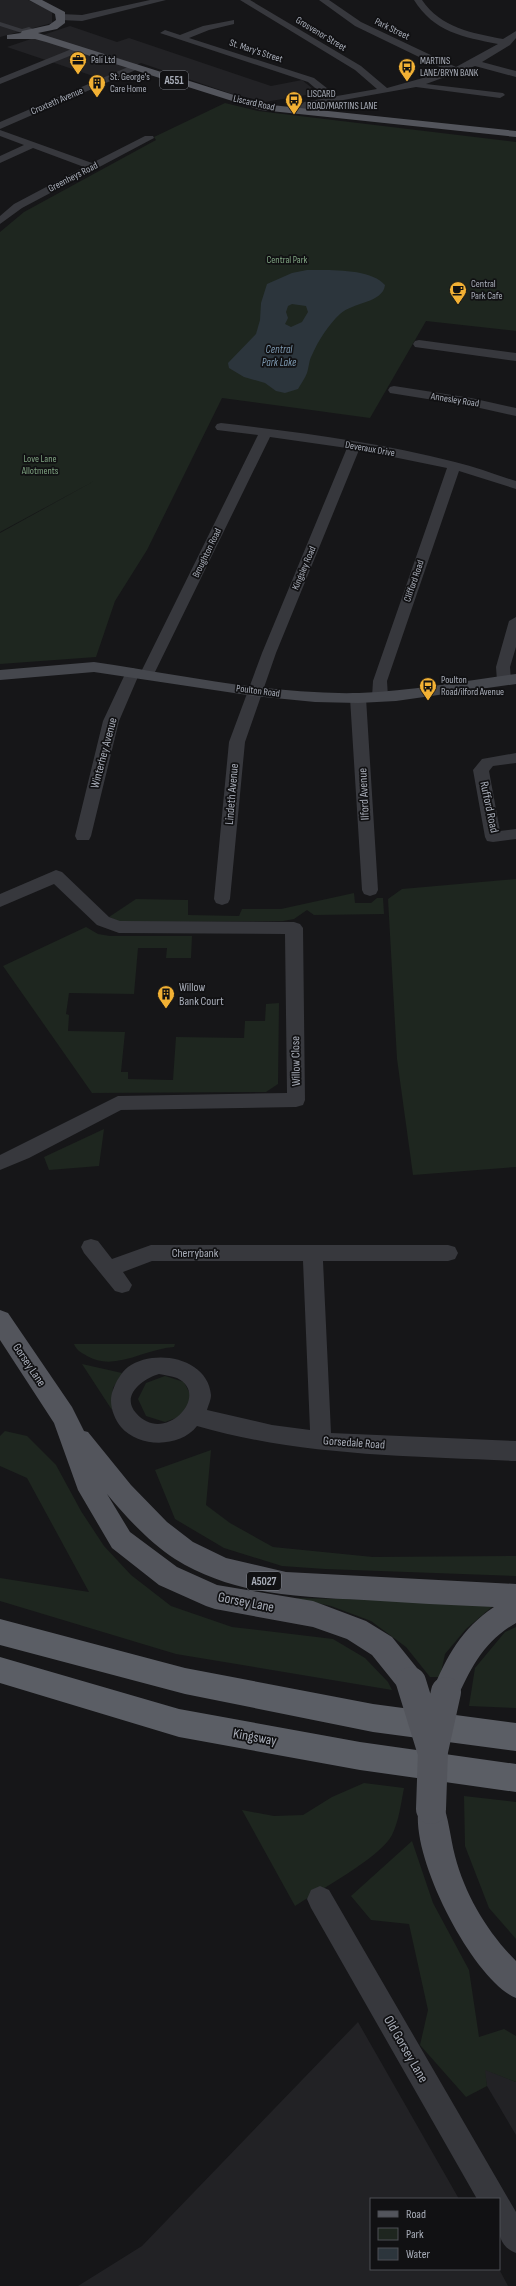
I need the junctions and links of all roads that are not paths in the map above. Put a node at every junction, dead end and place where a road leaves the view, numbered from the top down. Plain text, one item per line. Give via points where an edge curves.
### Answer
1 (34, 0) edge
2 (162, 0) edge
3 (244, 0) edge
4 (323, 0) edge
5 (418, 0) edge
6 (140, 2) edge
7 (61, 16) junction
8 (231, 22) dead end
9 (0, 24) edge
10 (53, 27) junction
11 (34, 31) junction
12 (165, 33) dead end
13 (516, 34) edge
14 (11, 37) junction
15 (181, 38) junction
16 (49, 39) junction
17 (0, 40) edge
18 (505, 44) junction
19 (79, 49) junction
20 (516, 49) edge
21 (472, 62) junction
22 (135, 67) junction
23 (454, 70) junction
24 (516, 74) edge
25 (0, 81) edge
26 (416, 85) junction
27 (384, 90) junction
28 (500, 95) dead end
29 (348, 97) junction
30 (335, 99) junction
31 (301, 111) junction
32 (338, 115) junction
33 (0, 126) edge
34 (0, 133) edge
35 (516, 134) edge
36 (149, 138) dead end
37 (32, 145) junction
38 (0, 160) edge
39 (93, 167) junction
40 (0, 221) edge
41 (419, 344) dead end
42 (516, 357) edge
43 (394, 390) dead end
44 (516, 412) edge
45 (222, 427) dead end
46 (266, 432) junction
47 (356, 445) junction
48 (454, 466) junction
49 (516, 485) edge
50 (516, 621) edge
51 (140, 673) junction
52 (0, 675) edge
53 (510, 680) edge
54 (254, 691) junction
55 (380, 697) junction
56 (358, 698) junction
57 (516, 758) edge
58 (516, 834) edge
59 (83, 836) dead end
60 (370, 890) dead end
61 (222, 899) dead end
62 (0, 901) edge
63 (0, 1163) edge
64 (91, 1247) dead end
65 (313, 1253) junction
66 (448, 1253) dead end
67 (108, 1269) junction
68 (122, 1285) dead end
69 (0, 1320) edge
70 (195, 1416) dead end
71 (71, 1430) junction
72 (322, 1441) junction
73 (516, 1451) edge
74 (516, 1596) edge
75 (516, 1609) edge
76 (0, 1632) edge
77 (0, 1670) edge
78 (516, 1737) edge
79 (433, 1751) junction
80 (516, 1778) edge
81 (320, 1899) dead end
82 (516, 1983) edge
83 (492, 2198) edge
84 (500, 2212) edge
85 (516, 2239) edge

1 - 7 main road via 60,12
2 - 6 street
3 - 27 street, Grosvenor Street via 358,68
4 - 23 street, Park Street via 358,24
5 - 18 street via 431,18 441,25
6 - 7 street via 82,18
7 - 10 main road via 61,21
8 - 15 street
9 - 11 street via 22,31
10 - 11 main road, A551
10 - 16 main road via 48,34
11 - 14 main road, A551
12 - 15 street, St. Mary's Street
13 - 18 street
14 - 16 main road, Liscard Road / A551 via 35,36
14 - 17 main road, A551
15 - 30 street, St. Mary's Street via 311,80
16 - 19 main road, Liscard Road / A551
18 - 20 street
18 - 21 street
19 - 22 main road, Liscard Road / A551
19 - 25 street
21 - 23 street
21 - 24 street
22 - 31 main road, Liscard Road / A551 via 261,107
22 - 33 street, Croxteth Avenue
23 - 26 street
26 - 27 street
26 - 28 street
27 - 29 street
29 - 30 street
29 - 32 street
30 - 31 street via 307,104
31 - 32 main road, Liscard Road / A551
32 - 35 main road, Liscard Road / A551
34 - 37 street
36 - 39 street, Greenheys Road
37 - 38 street
37 - 39 street
39 - 40 street, Greenheys Road via 18,206
41 - 42 street
43 - 44 street, Annesley Road
45 - 46 street, Deveraux Drive
46 - 47 street, Deveraux Drive
46 - 51 street, Broughton Road
47 - 48 street, Deveraux Drive
47 - 54 street, Kingsley Road
48 - 49 street, Deveraux Drive
48 - 55 street, Clifford Road via 380,681
50 - 53 street via 503,667
51 - 52 main road, Poulton Road via 94,667
51 - 54 main road, Poulton Road
51 - 59 street, Winterhey Avenue via 111,721
53 - 55 main road, Poulton Road
54 - 56 main road, Poulton Road
54 - 61 street, Lindeth Avenue via 237,742
55 - 56 main road, Poulton Road
56 - 60 street, Ilford Avenue
57 - 58 street, Rufford Road via 488,762 481,770 493,837
62 - 63 street, Willow Close via 56,876 102,921 119,927 294,928 296,1100 118,1103
64 - 67 street
65 - 66 street, Cherrybank
65 - 67 street, Cherrybank via 151,1253
65 - 72 street
67 - 68 street
69 - 71 main road, Gorsey Lane / A5027
70 - 72 street, Gorsedale Road via 230,1428
71 - 74 main road, Gorsey Lane / A5027 via 124,1495 171,1542 225,1570 286,1584
71 - 79 main road, Gorsey Lane / A5027, bridge via 92,1490 121,1540 168,1576 214,1597 313,1614 356,1630 382,1646 411,1682
72 - 73 street, Gorsedale Road
75 - 79 main road, bridge via 482,1632 466,1648 454,1669 446,1692
76 - 78 highway via 185,1681 373,1718
77 - 80 highway, Kingsway via 179,1723 360,1756
79 - 82 main road, bridge via 431,1809 434,1836 454,1899 477,1938
81 - 83 street, Old Gorsey Lane
84 - 85 street

